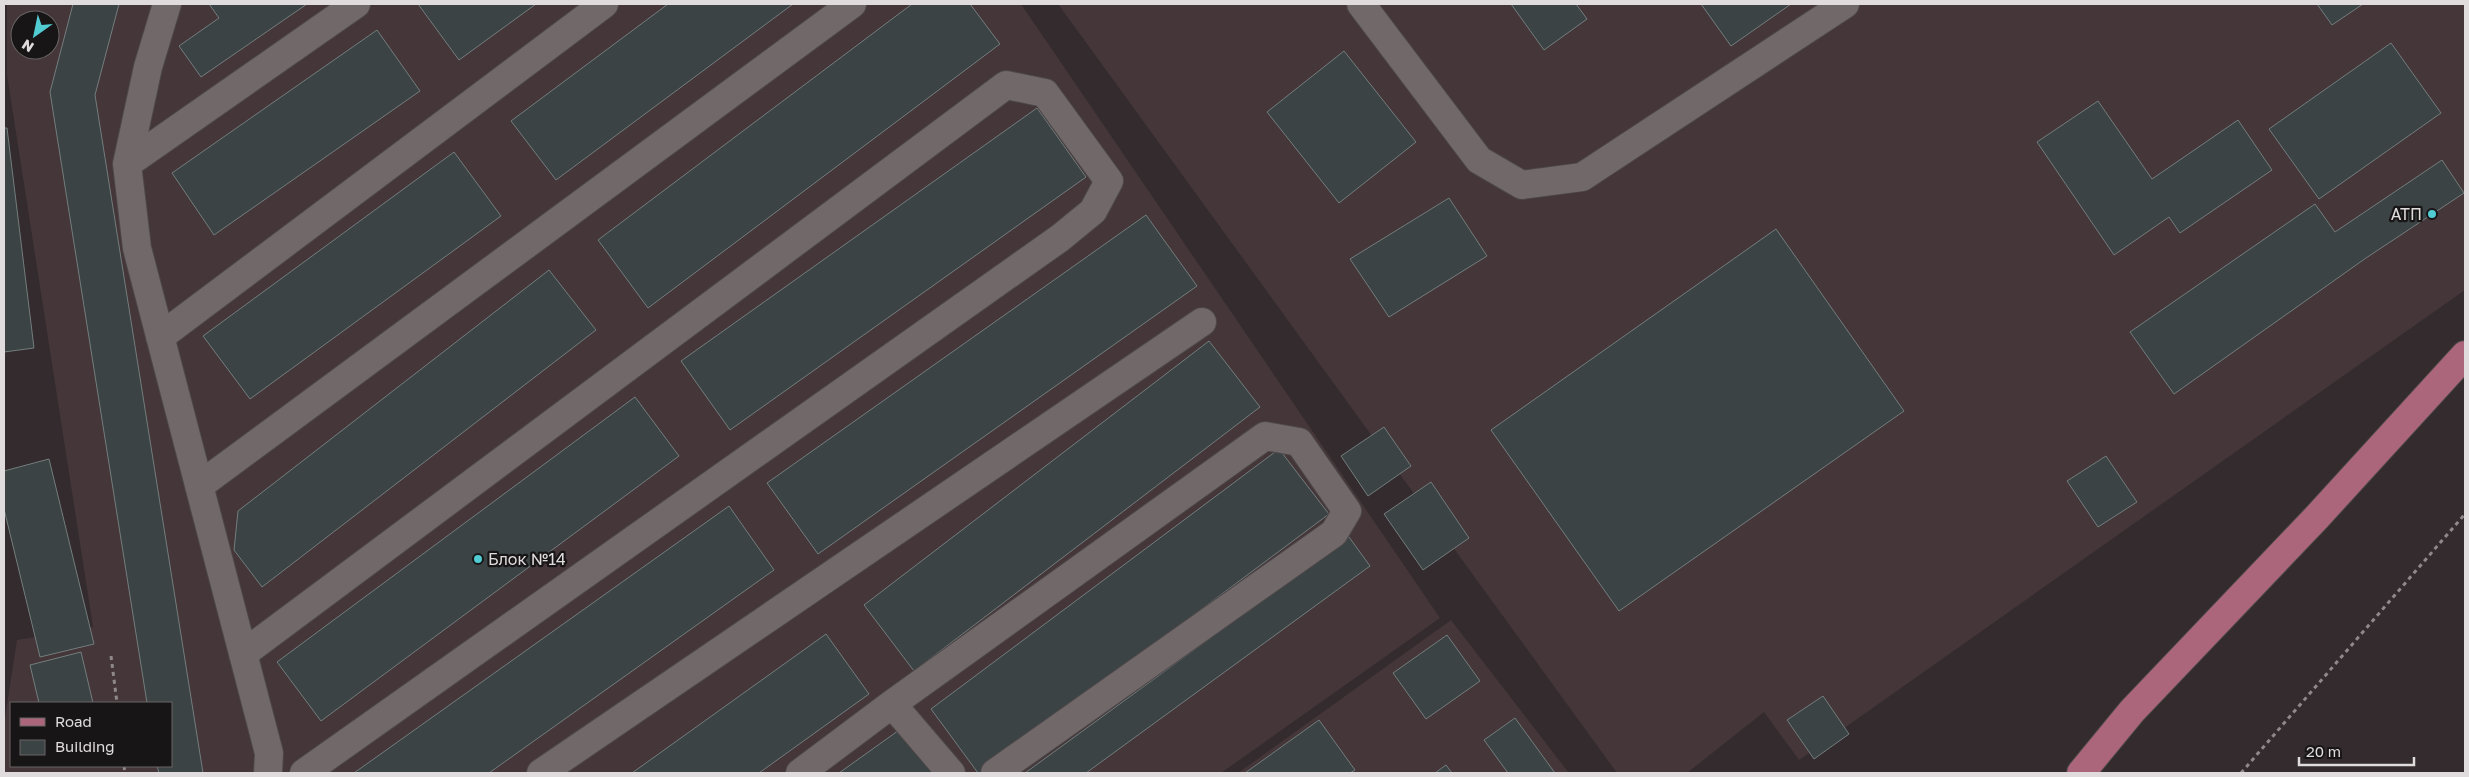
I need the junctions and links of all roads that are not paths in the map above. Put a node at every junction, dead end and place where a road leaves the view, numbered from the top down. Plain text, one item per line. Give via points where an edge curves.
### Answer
1 (166, 4) edge
2 (356, 4) edge
3 (604, 4) edge
4 (852, 4) edge
5 (1361, 4) edge
6 (1845, 4) edge
7 (127, 164) junction
8 (1202, 322) dead end
9 (160, 337) junction
10 (2465, 355) edge
11 (199, 486) junction
12 (243, 654) junction
13 (892, 704) junction
14 (2132, 711) junction
15 (268, 773) edge
16 (304, 773) edge
17 (541, 773) edge
18 (800, 773) edge
19 (951, 773) edge
20 (995, 773) edge
21 (2081, 773) edge
22 (2102, 773) edge

1 - 7 lane via 148,67
2 - 7 lane
3 - 9 lane
4 - 11 lane
5 - 6 lane via 1479,160 1522,185 1582,177
7 - 9 lane via 137,248
8 - 17 lane
9 - 11 lane
10 - 14 main road via 2317,517
11 - 12 lane
12 - 15 lane via 268,753
12 - 16 lane via 1006,85 1046,93 1109,181 1093,211 1060,238
13 - 18 lane
13 - 19 lane
13 - 20 lane via 1265,436 1299,442 1347,511 1334,533
14 - 21 main road
14 - 22 main road via 2104,755

